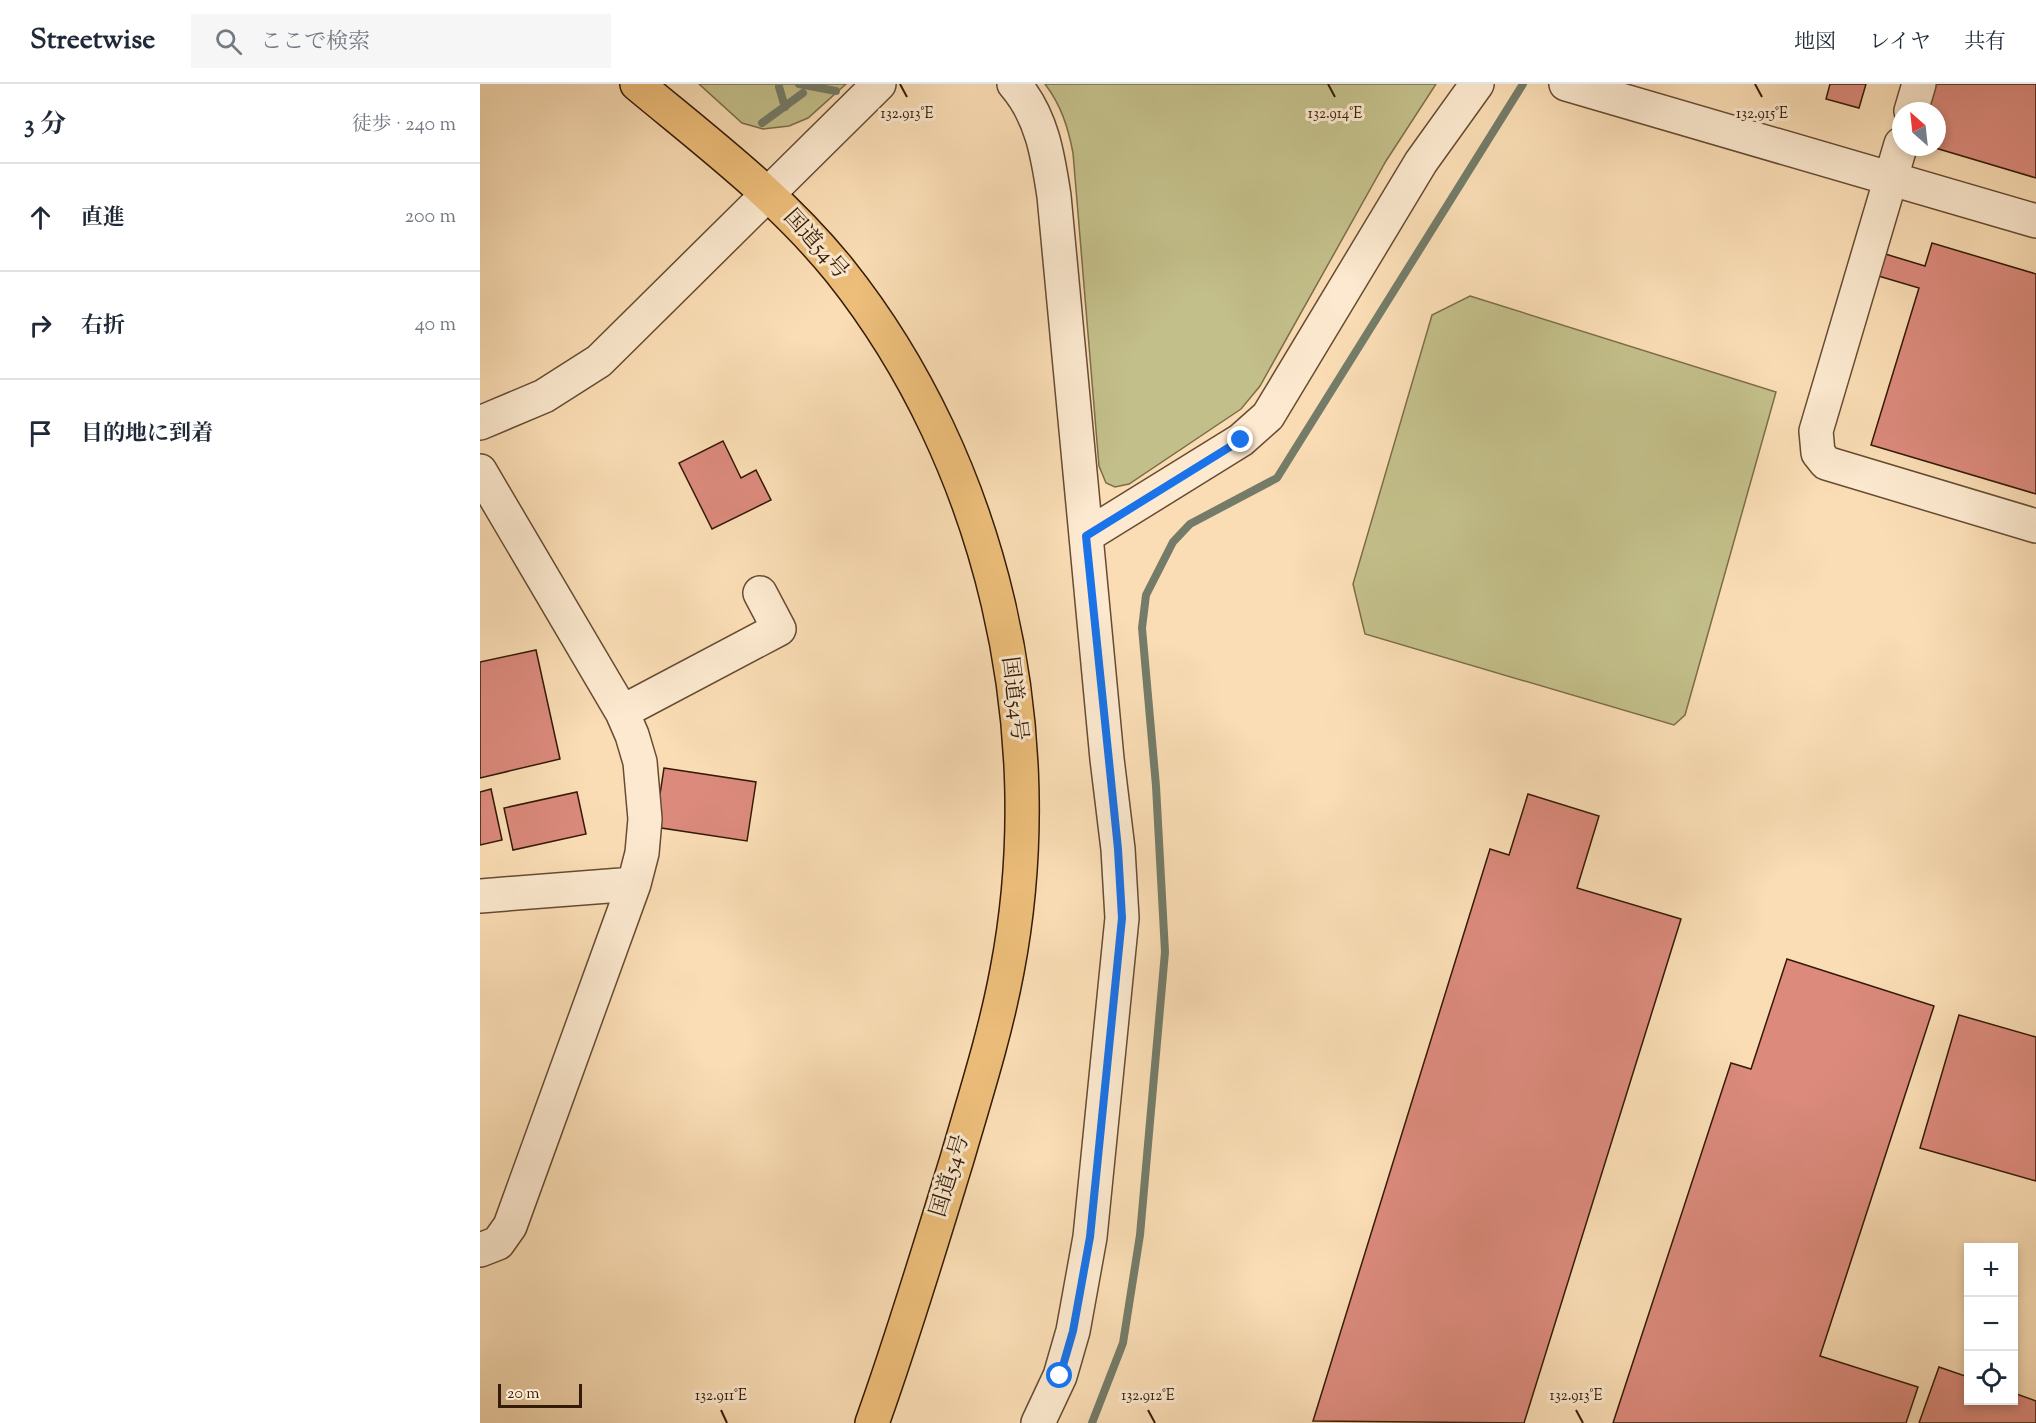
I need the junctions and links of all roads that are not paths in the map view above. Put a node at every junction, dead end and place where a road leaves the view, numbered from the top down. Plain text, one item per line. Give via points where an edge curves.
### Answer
1 (637, 84) edge
2 (879, 84) edge
3 (1014, 84) edge
4 (1477, 84) edge
5 (1566, 84) edge
6 (1919, 84) edge
7 (1914, 102) edge
8 (1898, 156) edge
9 (1891, 179) junction
10 (770, 194) junction
11 (2036, 221) edge
12 (480, 423) edge
13 (480, 471) edge
14 (2036, 526) edge
15 (1086, 536) junction
16 (760, 593) dead end
17 (622, 712) junction
18 (634, 884) junction
19 (480, 896) edge
20 (480, 1250) edge
21 (872, 1423) edge
22 (1038, 1423) edge

1 - 10 highway, 国道54号
2 - 10 street
3 - 15 street via 1033,110 1052,180
4 - 15 street via 1421,162 1268,416 1241,440
5 - 9 street
6 - 7 street
8 - 9 street
9 - 11 street
9 - 14 street via 1816,431 1818,453 1827,463
10 - 12 street via 599,361 544,396
10 - 21 highway, 国道54号 via 838,268 896,349 923,396 982,548 1009,657 1018,722 1021,824 1018,893 1008,970 989,1051
13 - 17 street
15 - 22 street via 1122,918 1088,1249 1073,1331 1060,1376
16 - 17 street via 779,629
17 - 18 street via 640,762 644,790 642,853
18 - 19 street
18 - 20 street via 510,1226 498,1243

